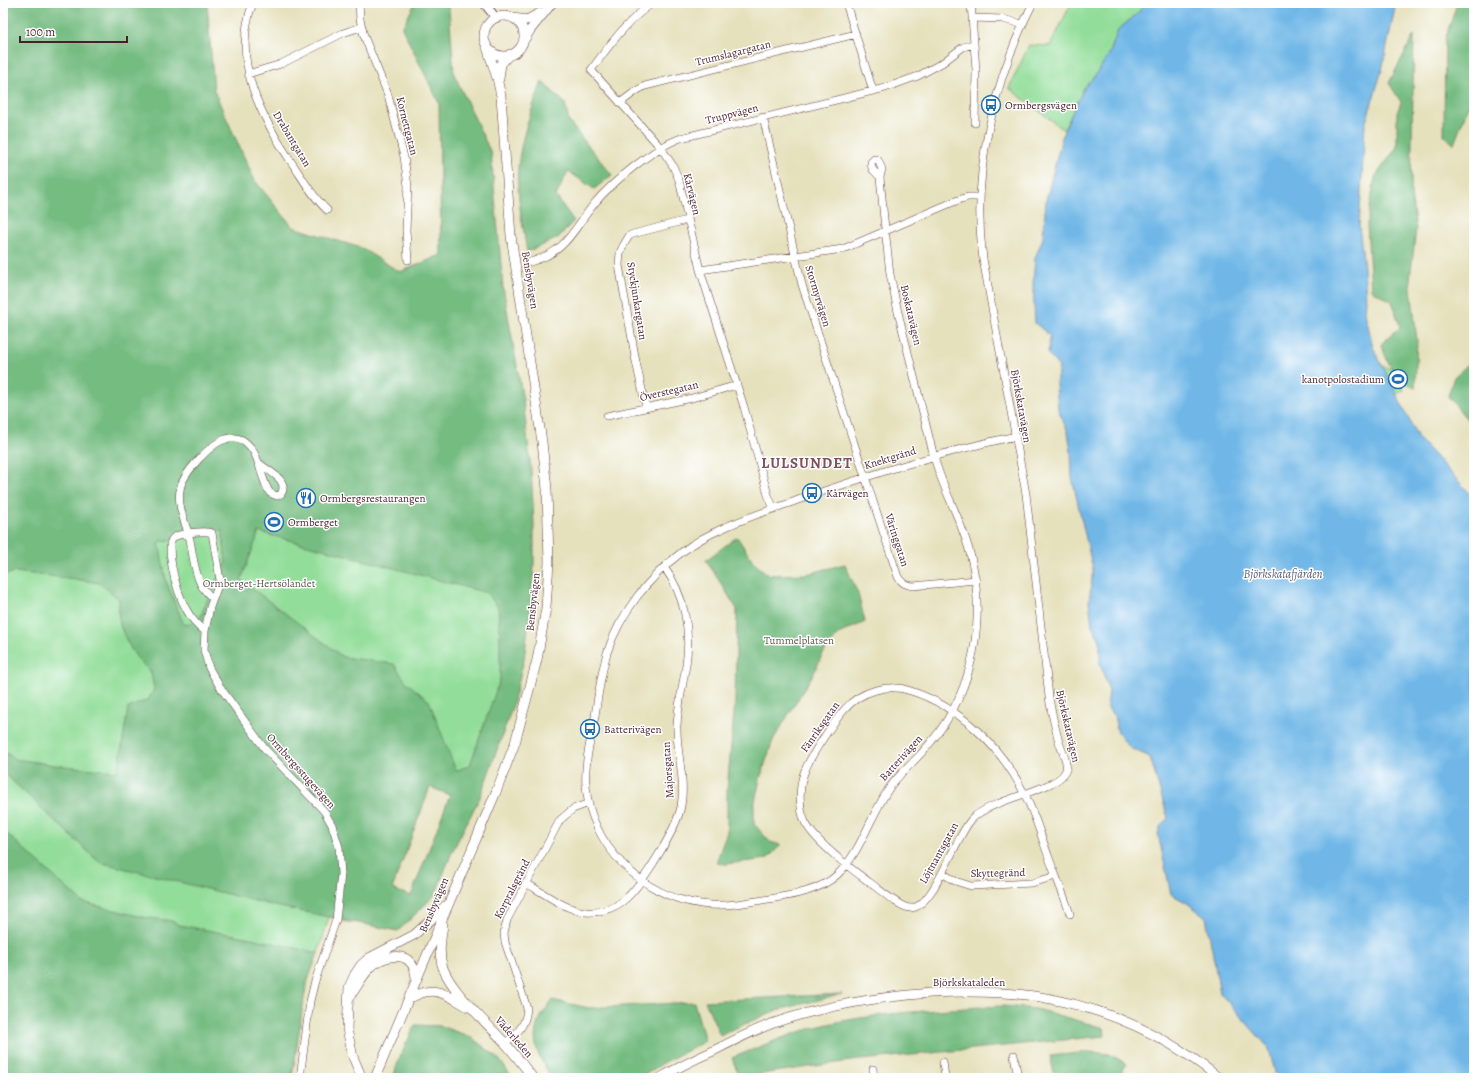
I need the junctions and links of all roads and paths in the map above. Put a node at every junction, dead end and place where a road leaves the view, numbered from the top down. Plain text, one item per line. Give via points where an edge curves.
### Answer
1 (253, 3) edge
2 (359, 3) edge
3 (484, 3) edge
4 (653, 3) edge
5 (846, 3) edge
6 (971, 3) edge
7 (1033, 3) edge
8 (551, 4) edge
9 (496, 18) junction
10 (512, 18) junction
11 (973, 18) junction
12 (1022, 24) junction
13 (361, 27) junction
14 (856, 34) junction
15 (486, 44) junction
16 (974, 44) junction
17 (521, 45) junction
18 (510, 54) junction
19 (248, 74) junction
20 (872, 91) junction
21 (501, 100) junction
22 (620, 103) junction
23 (763, 117) junction
24 (975, 123) dead end
25 (661, 148) junction
26 (880, 178) dead end
27 (980, 197) junction
28 (327, 210) dead end
29 (688, 220) junction
30 (885, 231) junction
31 (794, 257) junction
32 (408, 260) dead end
33 (530, 262) dead end
34 (700, 270) junction
35 (736, 385) junction
36 (646, 408) junction
37 (607, 416) dead end
38 (1016, 436) junction
39 (934, 456) junction
40 (259, 463) dead end
41 (864, 477) junction
42 (774, 509) junction
43 (188, 533) junction
44 (664, 567) junction
45 (976, 580) junction
46 (213, 599) junction
47 (205, 631) junction
48 (952, 710) junction
49 (1025, 794) junction
50 (589, 803) junction
51 (846, 864) junction
52 (942, 873) junction
53 (1056, 876) junction
54 (641, 881) junction
55 (526, 883) junction
56 (452, 895) junction
57 (919, 906) joint
58 (1070, 914) dead end
59 (416, 981) junction
60 (349, 998) junction
61 (408, 1000) junction
62 (475, 1012) junction
63 (505, 1043) junction
64 (710, 1052) junction
65 (1014, 1055) dead end
66 (944, 1062) dead end
67 (873, 1069) dead end
68 (376, 1075) edge
69 (300, 1078) edge
70 (362, 1078) edge
71 (533, 1078) edge
72 (660, 1078) edge
73 (672, 1078) edge
74 (874, 1078) edge
75 (945, 1078) edge
76 (1018, 1078) edge
77 (1219, 1078) edge

1 - 19 street, Drabantgatan via 245,42
2 - 13 street, Kornettgatan
3 - 9 street
4 - 22 street, Kårvägen via 639,12 616,36 591,70
5 - 14 street
6 - 11 street
7 - 12 street, Björkskatavägen
8 - 10 main road via 530,19
8 - 17 main road
9 - 10 main road
9 - 15 main road via 485,30
10 - 17 main road via 522,28
11 - 12 street via 1003,19
11 - 16 street
12 - 27 street, Björkskatavägen via 1006,64 993,109
13 - 19 street via 343,33 281,64
13 - 32 street, Kornettgatan via 388,95 404,157 408,186
14 - 20 street
14 - 22 street, Trumslagargatan via 646,86
15 - 18 main road via 495,54
15 - 21 main road, Bensbyvägen
16 - 20 street, Truppvägen via 963,47 918,76
16 - 24 street
17 - 18 main road
18 - 21 main road, Bensbyvägen via 503,60 500,69
19 - 28 street, Drabantgatan via 275,137 315,197
20 - 23 street, Truppvägen
21 - 56 main road, Bensbyvägen via 511,236 542,442 548,515 548,578 546,608 537,660 515,743
22 - 25 street, Kårvägen
23 - 25 street, Truppvägen via 681,138
23 - 31 street, Stormyrvägen
25 - 29 street, Kårvägen via 675,172
25 - 33 street, Truppvägen via 611,186 560,247
26 - 30 street, Boskatavägen
27 - 30 street via 958,200
27 - 38 street, Björkskatavägen via 982,254
29 - 34 street, Kårvägen
29 - 36 street, Styckjunkargatan via 633,234 627,239 620,253 619,271
30 - 31 street via 843,249
30 - 39 street, Boskatavägen via 898,312
31 - 34 street
31 - 41 street, Stormyrvägen
34 - 35 street, Kårvägen
35 - 36 street, Överstegatan
35 - 42 street, Kårvägen
36 - 37 street, Överstegatan
38 - 39 street, Knektgränd
38 - 49 street, Björkskatavägen via 1030,522 1048,697 1067,765 1058,781
39 - 41 street, Knektgränd
39 - 45 street, Batterivägen via 936,468 968,543
40 - 43 street via 248,445 236,439 219,442 203,456 180,489 179,504
41 - 42 street, Knektgränd
41 - 45 street, Väringgatan via 896,572 902,582 913,586
42 - 44 street, Batterivägen via 704,538
43 - 46 street via 200,584
43 - 46 street, Ormbergsstugevägen via 212,533 220,580
43 - 47 street, Ormbergsstugevägen via 174,538 171,542 173,567 187,612
44 - 50 street, Batterivägen via 641,591 629,609 617,628 606,656 587,763 586,784
44 - 54 street, Majorsgatan via 681,599 688,630 688,653 677,733 682,799 675,824
45 - 48 street, Batterivägen via 978,606 974,647 968,674
46 - 47 street, Ormbergsstugevägen
47 - 69 street, Ormbergsstugevägen via 206,660 217,684 271,756 324,811 332,824 338,847 341,874 337,914 310,1001
48 - 49 street, Fänriksgatan via 996,750 1013,772
48 - 51 street, Batterivägen via 936,736 890,785 862,840
48 - 51 street, Fänriksgatan via 927,696 902,688 879,689 863,695 845,708 824,738 806,767 801,784 800,802 805,821 816,837
49 - 52 street, Löjtnantsgatan via 990,806 972,818
49 - 53 street, Fänriksgatan
50 - 54 street, Batterivägen via 609,848
50 - 55 street, Korpralsgränd via 573,809 560,820
51 - 54 street, Batterivägen via 831,879 808,891 722,906 681,900 655,890
51 - 57 street, Fänriksgatan via 903,906
52 - 53 street, Skyttegränd via 971,886 1032,883
52 - 57 street, Löjtnantsgatan
53 - 58 street, Fänriksgatan
54 - 55 street, Majorsgatan via 619,904 594,912 574,909
55 - 63 street, Korpralsgränd via 507,920 504,936 527,1008 521,1030
56 - 59 main road, Bensbyvägen
56 - 60 main road via 442,909 421,929 365,961 350,983
56 - 62 main road, Väderleden via 441,939 441,960 453,986
59 - 60 main road via 414,968 408,960 398,957 386,958 368,970
59 - 61 main road, Bensbyvägen
60 - 70 main road via 349,1041
61 - 62 main road, Väderleden via 424,991 440,992
61 - 68 main road, Bensbyvägen
62 - 63 main road, Väderleden
63 - 71 main road, Väderleden
64 - 72 main road, Björkskataleden
64 - 73 main road, Björkskataleden
64 - 77 main road, Björkskataleden via 772,1024 848,1004 914,994 998,993 1051,999 1124,1020 1176,1047
65 - 76 street
66 - 75 street
67 - 74 street

